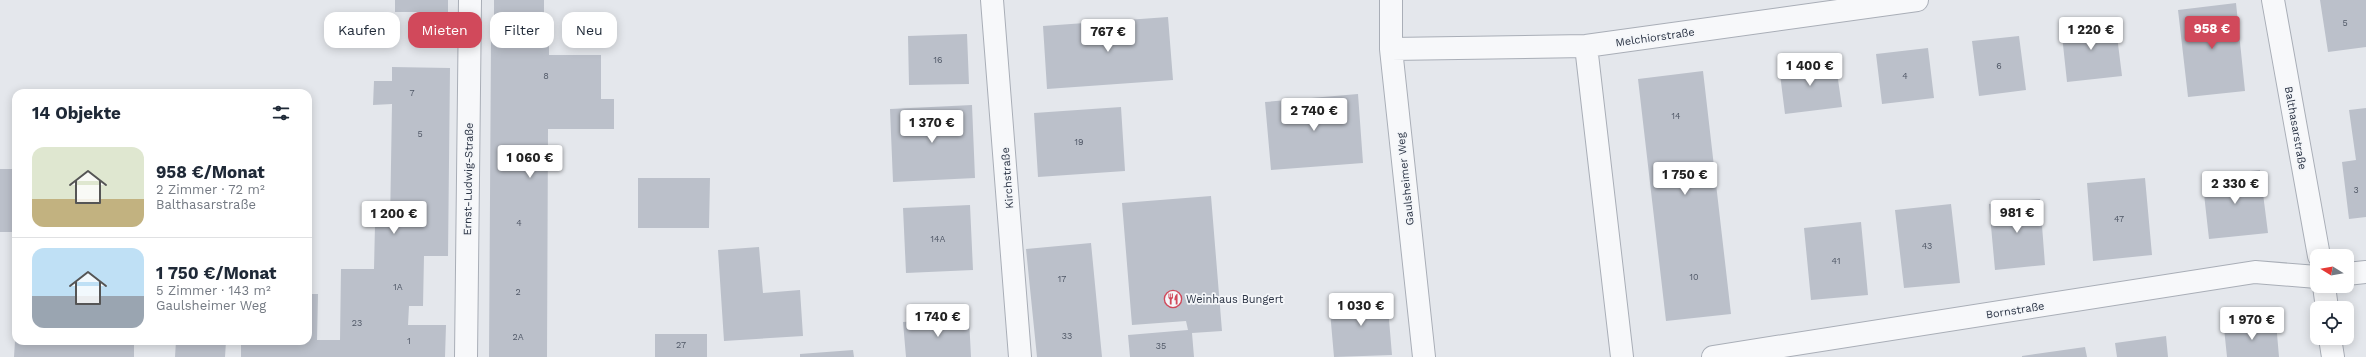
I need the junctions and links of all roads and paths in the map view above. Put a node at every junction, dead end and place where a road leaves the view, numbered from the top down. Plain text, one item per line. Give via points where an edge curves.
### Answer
1 (470, 0) edge
2 (992, 0) edge
3 (1391, 0) edge
4 (1917, 0) edge
5 (2273, 0) edge
6 (1586, 46) junction
7 (1392, 49) junction
8 (2318, 249) edge
9 (2366, 272) edge
10 (2354, 273) edge
11 (2310, 276) edge
12 (2331, 345) edge
13 (466, 357) edge
14 (1020, 357) edge
15 (1424, 357) edge
16 (1622, 357) edge
17 (1713, 357) edge
18 (2333, 357) edge

1 - 13 street, Ernst-Ludwig-Straße
2 - 14 street, Kirchstraße
3 - 7 street, Gaulsheimer Weg
4 - 6 street, Melchiorstraße
5 - 8 street, Balthasarstraße
6 - 7 street, Melchiorstraße
6 - 16 street
7 - 15 street, Gaulsheimer Weg
9 - 10 street
11 - 17 street, Bornstraße via 2255,272
12 - 18 street

